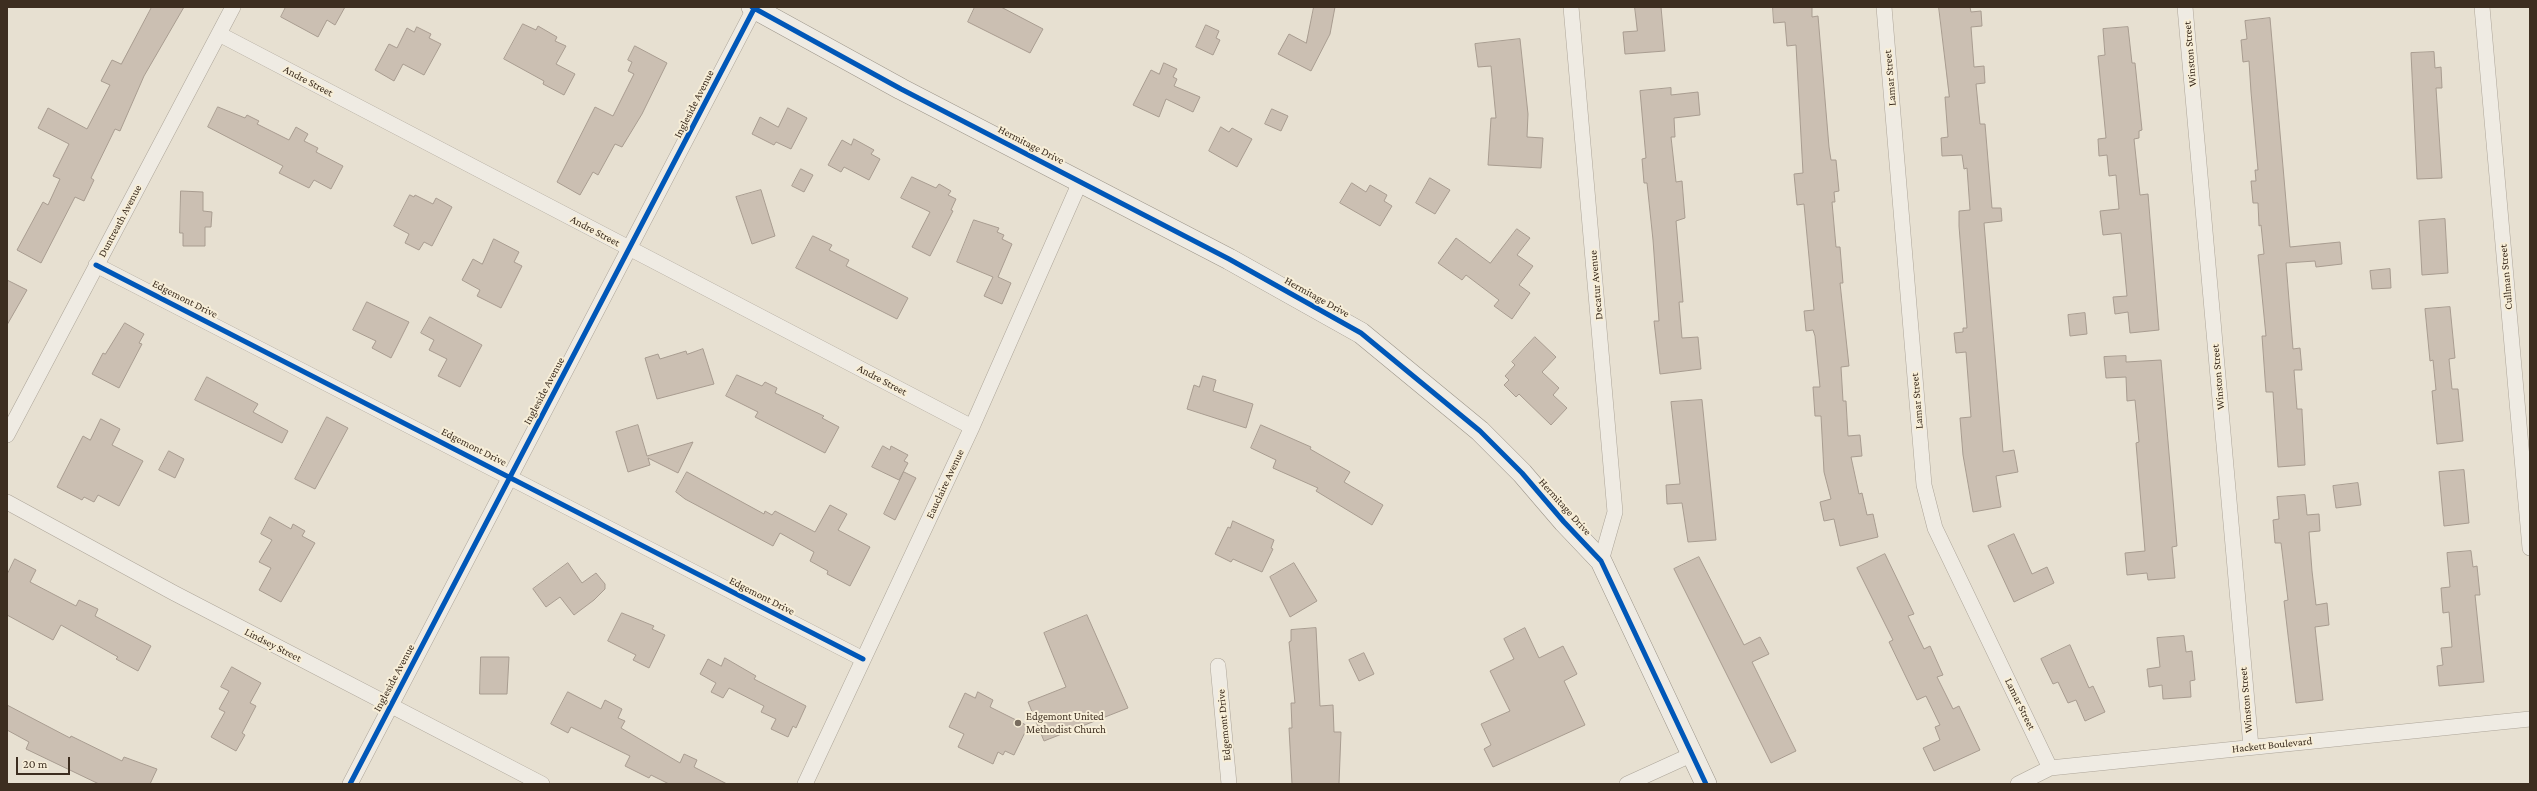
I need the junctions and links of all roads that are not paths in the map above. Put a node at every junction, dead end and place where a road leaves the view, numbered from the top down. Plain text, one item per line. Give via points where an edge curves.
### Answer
1 (233, 7) edge
2 (754, 7) edge
3 (1571, 7) edge
4 (1884, 7) edge
5 (2186, 7) edge
6 (2482, 7) edge
7 (219, 34) junction
8 (1080, 182) junction
9 (630, 248) junction
10 (96, 265) junction
11 (972, 427) junction
12 (7, 434) edge
13 (510, 478) junction
14 (7, 502) edge
15 (2530, 548) edge
16 (1601, 561) junction
17 (863, 659) junction
18 (1218, 666) dead end
19 (391, 705) junction
20 (2530, 718) edge
21 (2251, 747) junction
22 (1693, 754) junction
23 (2050, 768) junction
24 (350, 784) edge
25 (542, 784) edge
26 (805, 784) edge
27 (1229, 784) edge
28 (1627, 784) edge
29 (1706, 784) edge
30 (2018, 784) edge

1 - 7 street, Duntreath Avenue
2 - 8 street, Hermitage Drive via 901,89
2 - 9 street, Ingleside Avenue
3 - 16 street, Decatur Avenue via 1615,512
4 - 23 street, Lamar Street via 1924,485 1935,528
5 - 21 street, Winston Street
6 - 15 street, Cullman Street
7 - 9 street, Andre Street
7 - 10 street, Duntreath Avenue
8 - 11 street, Eauclaire Avenue
8 - 16 street, Hermitage Drive via 1229,259 1361,333 1480,431 1522,473
9 - 11 street, Andre Street
9 - 13 street, Ingleside Avenue
10 - 12 street, Duntreath Avenue
10 - 13 street, Edgemont Drive
11 - 17 street, Eauclaire Avenue
13 - 17 street, Edgemont Drive
13 - 19 street, Ingleside Avenue
14 - 19 street, Lindsey Street via 174,593
16 - 22 street, Hermitage Drive
17 - 26 street, Eauclaire Avenue
18 - 27 street, Edgemont Drive
19 - 24 street, Ingleside Avenue
19 - 25 street, Lindsey Street
20 - 21 street, Hackett Boulevard
21 - 23 street, Hackett Boulevard
22 - 28 street
22 - 29 street, Hermitage Drive
23 - 30 street, Hackett Boulevard

